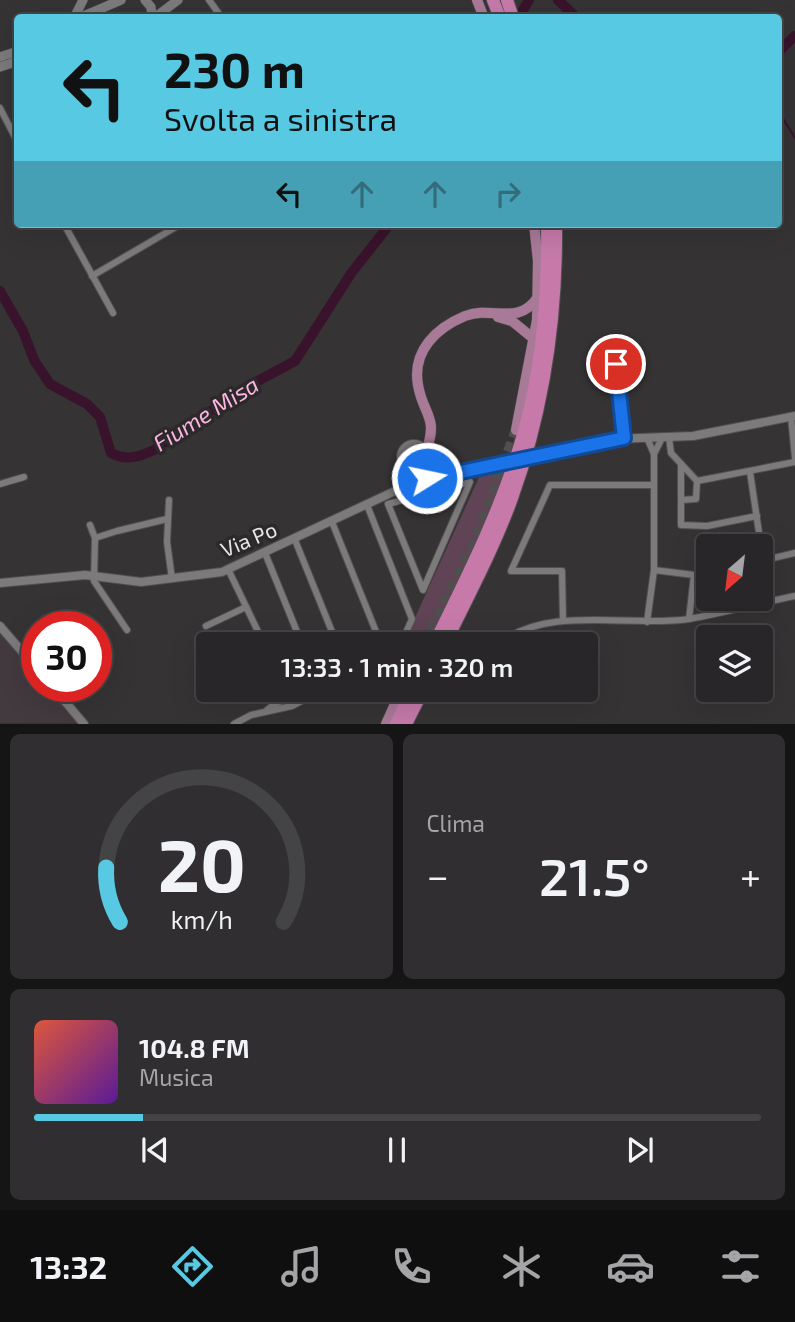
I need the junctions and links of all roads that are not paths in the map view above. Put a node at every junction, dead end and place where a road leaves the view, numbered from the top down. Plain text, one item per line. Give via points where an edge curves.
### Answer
1 (121, 0) edge
2 (178, 0) edge
3 (86, 14) edge
4 (159, 14) edge
5 (0, 108) edge
6 (14, 135) edge
7 (66, 228) edge
8 (174, 228) edge
9 (534, 228) edge
10 (547, 228) edge
11 (556, 228) edge
12 (92, 276) junction
13 (538, 297) junction
14 (526, 311) junction
15 (113, 313) dead end
16 (488, 314) junction
17 (537, 320) junction
18 (522, 328) junction
19 (534, 339) junction
20 (616, 364) dead end
21 (793, 416) edge
22 (516, 430) tunnel mouth
23 (624, 438) junction
24 (647, 438) junction
25 (665, 438) junction
26 (654, 454) junction
27 (421, 459) junction
28 (795, 460) edge
29 (681, 464) junction
30 (403, 465) junction
31 (750, 472) junction
32 (433, 474) junction
33 (24, 477) dead end
34 (697, 481) junction
35 (405, 482) junction
36 (0, 484) edge
37 (654, 485) junction
38 (419, 494) junction
39 (169, 500) dead end
40 (681, 500) junction
41 (367, 505) junction
42 (757, 516) junction
43 (167, 519) junction
44 (332, 522) junction
45 (90, 525) dead end
46 (759, 534) edge
47 (95, 538) junction
48 (295, 540) junction
49 (265, 553) junction
50 (795, 553) edge
51 (774, 558) edge
52 (228, 569) junction
53 (654, 570) junction
54 (94, 575) junction
55 (694, 575) joint
56 (172, 579) junction
57 (0, 583) edge
58 (795, 596) edge
59 (246, 607) junction
60 (689, 619) junction
61 (563, 621) junction
62 (647, 622) junction
63 (0, 626) edge
64 (206, 626) dead end
65 (127, 630) dead end
66 (258, 632) edge
67 (297, 632) edge
68 (332, 632) edge
69 (376, 632) edge
70 (406, 632) edge
71 (440, 632) edge
72 (451, 632) edge
73 (518, 632) edge
74 (21, 650) edge
75 (66, 702) edge
76 (279, 702) edge
77 (290, 702) edge
78 (300, 702) edge
79 (396, 702) edge
80 (406, 702) edge
81 (417, 702) edge
82 (292, 706) junction
83 (267, 710) junction
84 (84, 723) edge
85 (234, 723) edge
86 (386, 723) edge
87 (396, 723) edge
88 (406, 723) edge

1 - 3 main road
2 - 4 main road
5 - 6 street
7 - 12 street
8 - 12 street
9 - 13 main road
10 - 71 highway via 541,345 524,432 484,539
11 - 72 highway via 550,347 532,435 512,498
12 - 15 street
13 - 14 main road
13 - 17 main road
14 - 16 main road
14 - 17 main road
16 - 18 main road
16 - 27 main road via 472,313 434,332 420,356 417,383 432,429
17 - 18 main road
17 - 19 main road
18 - 19 main road
19 - 22 main road
20 - 23 street
21 - 25 street via 716,433
21 - 28 street
23 - 24 street
23 - 32 street, bridge
24 - 25 street
24 - 26 street
25 - 26 street
25 - 29 street
26 - 37 street
27 - 30 street
27 - 30 street via 407,445 401,451
27 - 32 street
27 - 35 street, Via Po
28 - 31 street
29 - 34 street
29 - 40 street
30 - 35 street
31 - 34 street
31 - 42 street
32 - 38 street
33 - 36 street
34 - 40 street via 696,499
35 - 38 street
35 - 41 street, Via Po
37 - 53 street
37 - 61 street via 550,485 511,571 562,571
38 - 38 street via 388,504 422,590 470,482
39 - 43 street
40 - 42 street via 681,525 707,526
41 - 44 street, Via Po
41 - 70 street via 412,619
42 - 46 street
43 - 47 street
43 - 56 street
44 - 48 street, Via Po
44 - 69 street
45 - 47 street
47 - 54 street
48 - 49 street, Via Po
48 - 68 street
49 - 52 street, Via Po
49 - 67 street
50 - 51 street
52 - 56 street, Via Po
52 - 59 street
53 - 55 street
53 - 62 street
54 - 56 street, Via Po via 133,582
54 - 57 street, Via Po
54 - 65 street
55 - 60 street
58 - 60 street
59 - 64 street
59 - 66 street
60 - 62 street
61 - 62 street
61 - 73 street
63 - 74 street
75 - 84 street
76 - 83 street
77 - 82 street
78 - 82 street
79 - 86 main road
80 - 87 highway
81 - 88 highway
82 - 83 street
83 - 85 street

